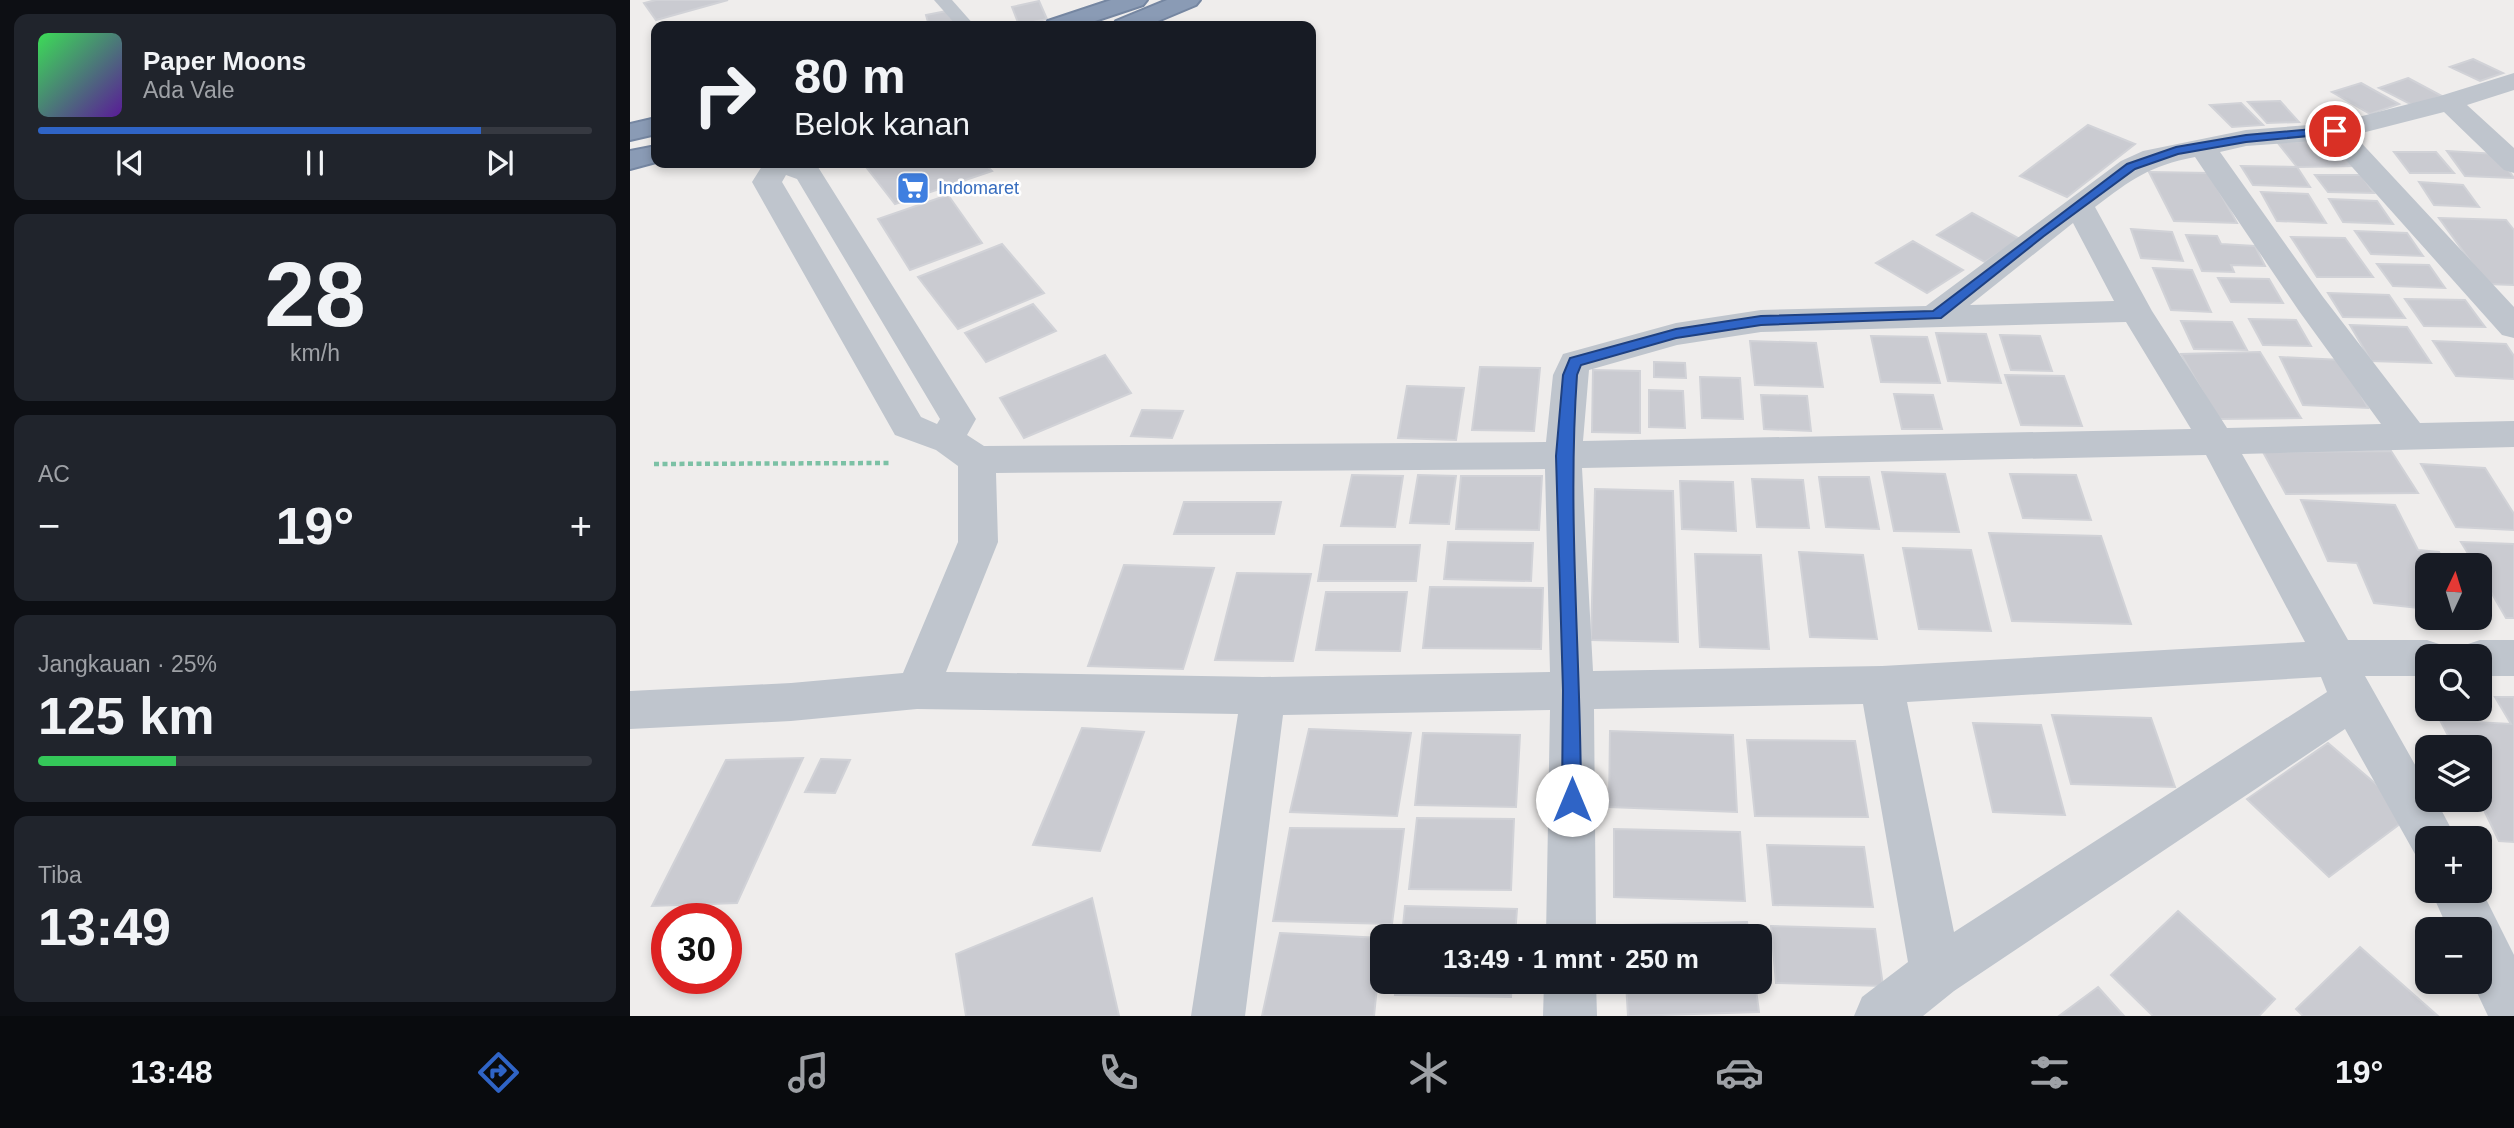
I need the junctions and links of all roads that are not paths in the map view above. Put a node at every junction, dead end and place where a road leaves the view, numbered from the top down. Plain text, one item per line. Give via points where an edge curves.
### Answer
1 (943, 0) edge
2 (1135, 0) edge
3 (1188, 0) edge
4 (962, 21) edge
5 (1073, 21) edge
6 (1137, 21) edge
7 (2514, 81) edge
8 (2449, 102) junction
9 (651, 128) edge
10 (2335, 131) junction
11 (630, 132) edge
12 (2202, 146) junction
13 (651, 155) edge
14 (630, 160) edge
15 (2514, 164) edge
16 (775, 168) edge
17 (793, 168) edge
18 (2079, 205) junction
19 (2136, 312) junction
20 (1936, 315) junction
21 (2514, 327) edge
22 (2514, 434) edge
23 (2410, 437) junction
24 (2218, 443) junction
25 (962, 449) junction
26 (1563, 456) junction
27 (2492, 658) edge
28 (2514, 658) edge
29 (2415, 661) edge
30 (2344, 679) junction
31 (1882, 685) junction
32 (917, 690) junction
33 (1572, 690) junction
34 (1263, 696) junction
35 (630, 710) edge
36 (2425, 826) edge
37 (1571, 924) edge
38 (1936, 973) junction
39 (2492, 976) edge
40 (1570, 994) edge
41 (2503, 1008) edge
42 (1218, 1016) edge
43 (1570, 1016) edge
44 (1881, 1016) edge

1 - 4 lane
2 - 5 highway
3 - 6 highway
7 - 8 street
8 - 10 street
8 - 15 street
9 - 11 highway
10 - 12 street
10 - 21 street
12 - 18 street via 2131,167
12 - 23 street
13 - 14 highway
16 - 25 street via 766,182 908,426
17 - 25 street via 808,173 907,332 958,419
18 - 19 street
18 - 20 street
19 - 20 street
19 - 24 street
20 - 26 street via 1761,321 1676,334 1588,355 1575,362 1570,375
22 - 23 street
23 - 24 street
24 - 26 street
24 - 30 street
25 - 26 street
25 - 32 street via 978,542
26 - 33 street
27 - 28 street
29 - 30 street
30 - 31 street
30 - 36 street
30 - 38 street
31 - 33 street
31 - 38 street
32 - 34 street
32 - 35 street
33 - 34 street
33 - 37 street
34 - 42 street
38 - 44 street
39 - 41 street
40 - 43 street

